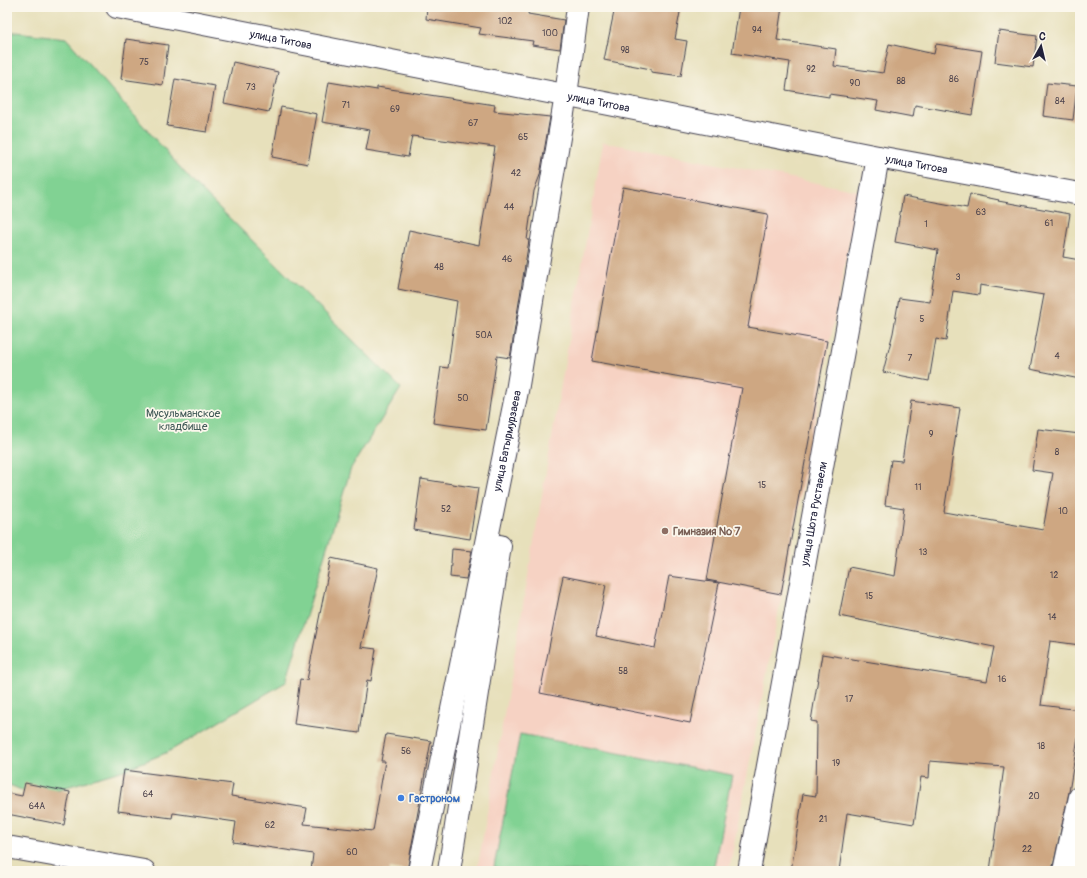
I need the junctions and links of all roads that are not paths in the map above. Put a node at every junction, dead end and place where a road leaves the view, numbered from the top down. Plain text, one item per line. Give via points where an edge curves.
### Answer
1 (117, 7) edge
2 (578, 7) edge
3 (582, 7) edge
4 (568, 95) junction
5 (878, 157) junction
6 (1080, 194) edge
7 (1080, 797) edge
8 (7, 847) edge
9 (144, 871) edge
10 (419, 871) edge
11 (449, 871) edge
12 (748, 871) edge
13 (1064, 871) edge

1 - 4 street, улица Титова
2 - 4 street, улица Батырмурзаева
3 - 4 street, улица Батырмурзаева
4 - 5 street, улица Титова
4 - 10 street, улица Батырмурзаева via 517,391
4 - 11 street, улица Батырмурзаева
5 - 6 street, улица Титова
5 - 12 street, улица Шота Руставели
7 - 13 street
8 - 9 street

